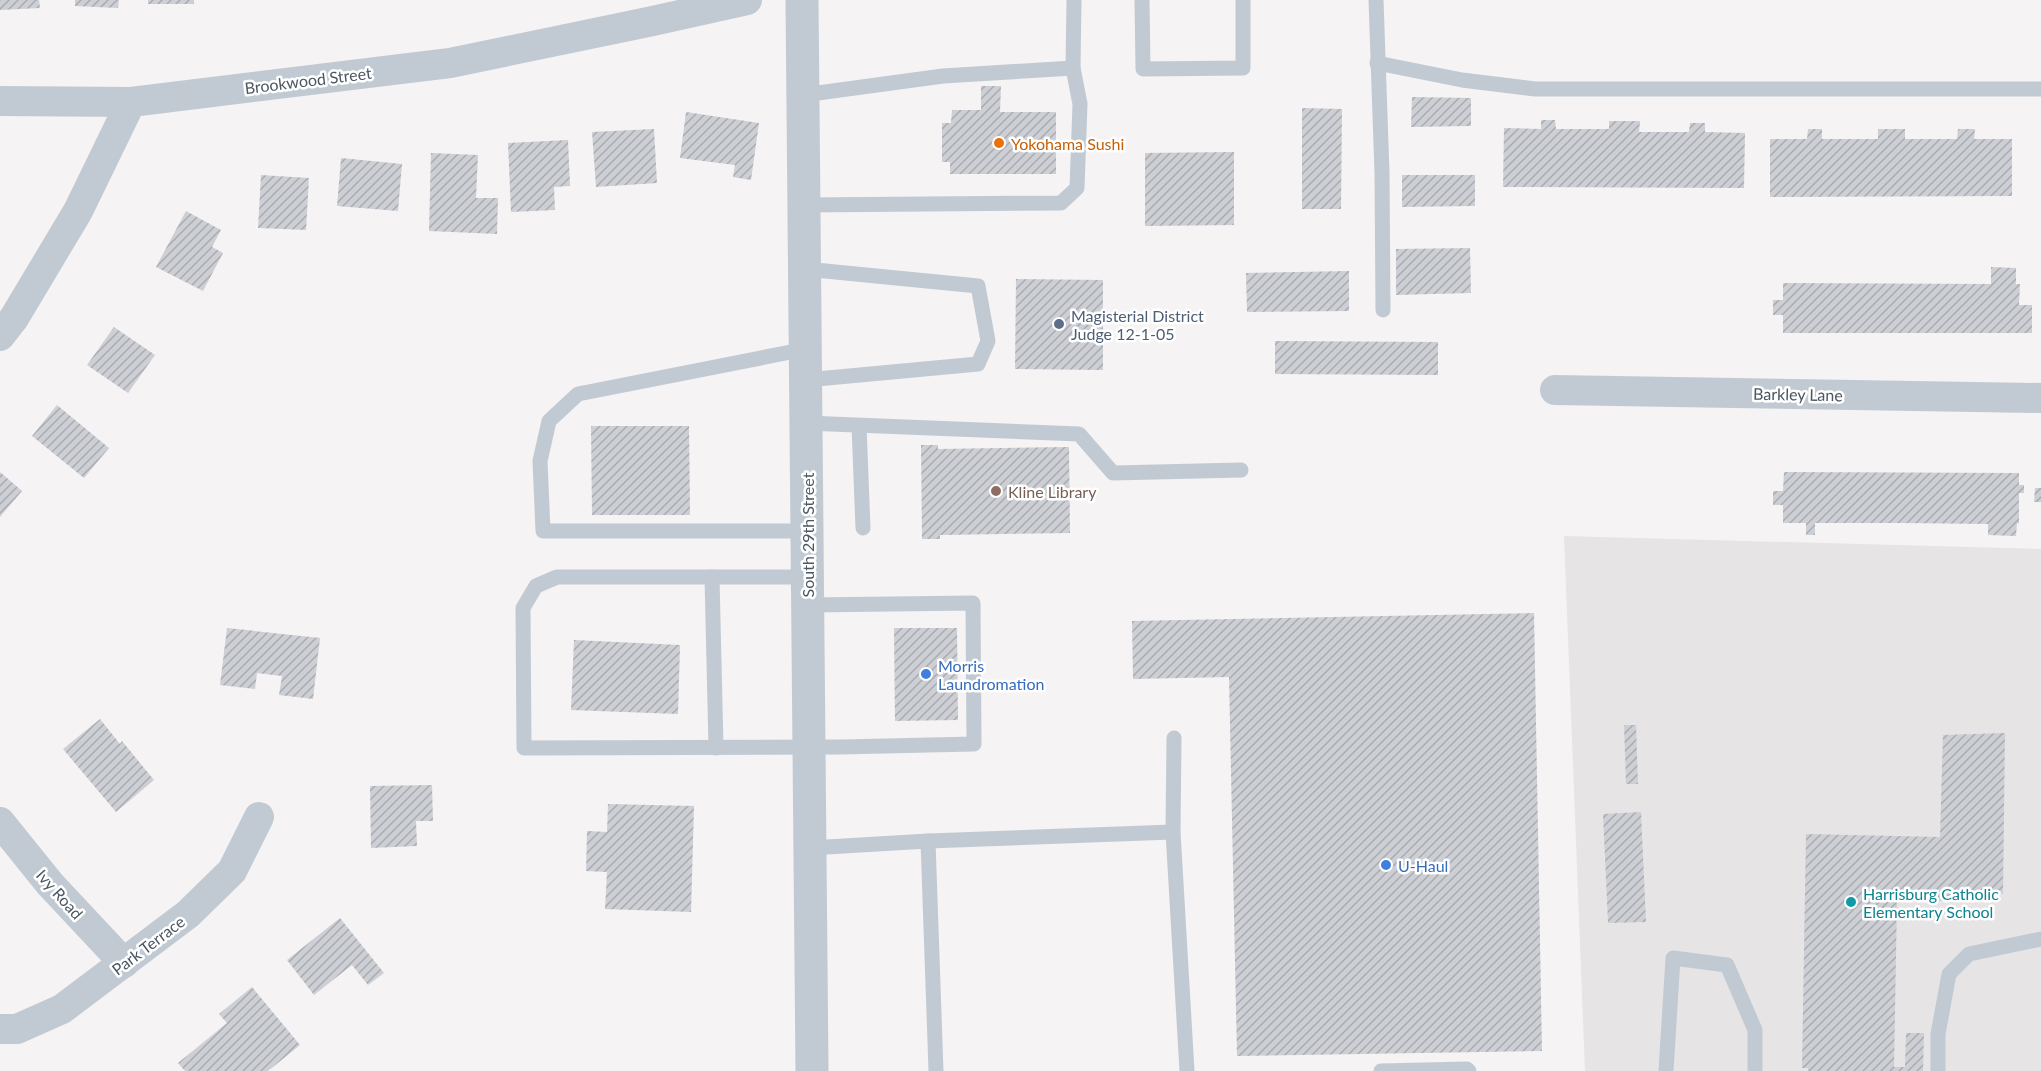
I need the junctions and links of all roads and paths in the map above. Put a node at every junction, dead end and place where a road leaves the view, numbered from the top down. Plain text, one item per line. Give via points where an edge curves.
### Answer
1 (747, 0) edge
2 (802, 0) edge
3 (1074, 0) edge
4 (1142, 0) edge
5 (1243, 0) edge
6 (1376, 0) edge
7 (1377, 63) junction
8 (1073, 68) junction
9 (2041, 89) edge
10 (803, 95) junction
11 (0, 101) edge
12 (131, 102) junction
13 (804, 205) junction
14 (805, 269) junction
15 (1383, 310) dead end
16 (0, 336) edge
17 (806, 364) junction
18 (1555, 390) dead end
19 (2041, 398) edge
20 (806, 423) junction
21 (859, 426) junction
22 (1241, 470) dead end
23 (863, 528) dead end
24 (807, 531) junction
25 (712, 577) junction
26 (808, 591) junction
27 (1174, 738) dead end
28 (809, 747) junction
29 (716, 748) junction
30 (260, 817) dead end
31 (0, 822) edge
32 (1173, 832) junction
33 (928, 841) junction
34 (810, 848) junction
35 (2041, 939) edge
36 (124, 963) junction
37 (0, 1029) edge
38 (812, 1071) edge
39 (936, 1071) edge
40 (1187, 1071) edge
41 (1382, 1071) edge
42 (1469, 1071) edge
43 (1666, 1071) edge
44 (1755, 1071) edge
45 (1938, 1071) edge

1 - 12 street, Brookwood Street via 450,63
2 - 10 street, South 29th Street
3 - 8 lane
4 - 5 lane via 1143,69 1243,68
6 - 7 lane
7 - 9 lane via 1535,89
7 - 15 lane
8 - 10 lane via 943,76
8 - 13 lane via 1080,104 1077,188 1061,202
10 - 13 street, South 29th Street
11 - 12 street, Brookwood Street
12 - 16 street via 78,211
13 - 14 street, South 29th Street
14 - 17 street, South 29th Street
14 - 17 lane via 978,286 988,341 978,364
17 - 20 street, South 29th Street
17 - 24 lane via 578,394 549,421 540,462 543,531
18 - 19 street, Barkley Lane
20 - 21 lane
20 - 24 street, South 29th Street
21 - 22 lane via 1079,434 1113,473
21 - 23 lane
24 - 26 street, South 29th Street
25 - 26 lane
25 - 29 lane
25 - 29 lane via 557,577 536,586 523,608 524,748
26 - 28 street, South 29th Street
26 - 28 lane via 973,603 974,744
27 - 32 lane
28 - 29 lane
28 - 34 street, South 29th Street
30 - 36 street, Park Terrace via 232,871 188,914
31 - 36 street, Ivy Road
32 - 33 lane
32 - 40 lane
33 - 34 lane
33 - 39 lane
34 - 38 street, South 29th Street
35 - 45 lane via 1969,954 1949,974 1938,1034
36 - 37 street, Park Terrace via 62,1009 18,1029
41 - 42 lane
43 - 44 lane via 1673,958 1726,965 1755,1030

